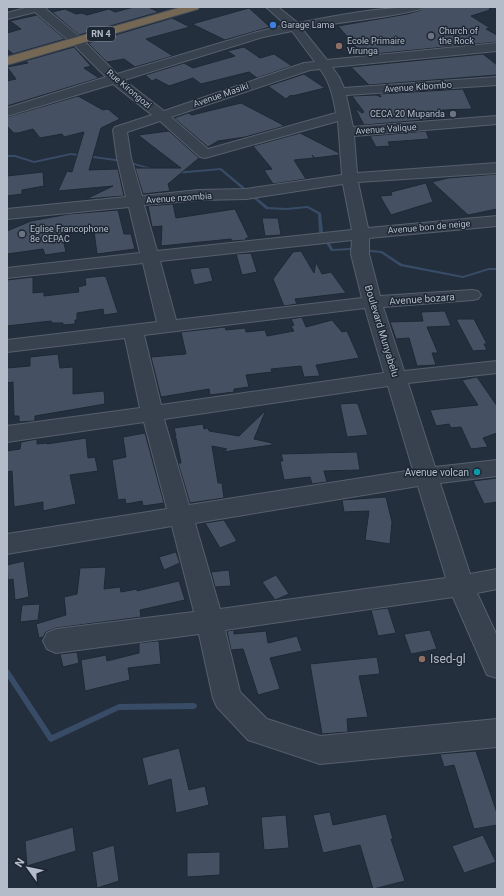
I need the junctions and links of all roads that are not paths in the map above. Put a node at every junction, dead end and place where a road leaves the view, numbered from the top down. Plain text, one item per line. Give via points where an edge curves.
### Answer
1 (38, 7) edge
2 (194, 7) edge
3 (271, 7) edge
4 (417, 7) edge
5 (7, 16) edge
6 (294, 26) junction
7 (77, 41) junction
8 (497, 47) edge
9 (7, 60) edge
10 (322, 64) junction
11 (116, 80) junction
12 (497, 81) edge
13 (339, 92) junction
14 (7, 112) edge
15 (161, 115) junction
16 (344, 115) junction
17 (497, 120) edge
18 (347, 132) junction
19 (497, 168) edge
20 (350, 178) junction
21 (136, 201) junction
22 (7, 214) edge
23 (497, 221) edge
24 (361, 245) junction
25 (152, 258) junction
26 (7, 273) edge
27 (472, 295) dead end
28 (372, 302) junction
29 (168, 327) junction
30 (133, 330) junction
31 (7, 346) edge
32 (497, 367) edge
33 (397, 378) junction
34 (152, 413) junction
35 (7, 434) edge
36 (497, 468) edge
37 (428, 476) junction
38 (180, 515) junction
39 (7, 544) edge
40 (497, 579) edge
41 (461, 586) junction
42 (210, 621) junction
43 (56, 641) dead end
44 (497, 666) edge
45 (497, 732) edge

1 - 5 street
1 - 7 street, Rue Kirongozi
2 - 7 highway, RN 4
3 - 6 street, Boulevard Munyabelu
4 - 6 street
6 - 10 street, Boulevard Munyabelu
6 - 11 street
7 - 9 highway, RN 4
7 - 11 street, Rue Kirongozi
8 - 10 street, Avenue Masiki
10 - 13 street, Boulevard Munyabelu
10 - 15 street, Avenue Masiki via 308,66
11 - 14 street
11 - 15 street, Rue Kirongozi
12 - 13 street, Avenue Kibombo
13 - 16 street, Boulevard Munyabelu
15 - 16 street, Rue Kirongozi via 205,154
15 - 21 street, Avenue Masiki via 120,130
16 - 18 street, Boulevard Munyabelu
17 - 18 street, Avenue Valique
18 - 20 street, Boulevard Munyabelu
19 - 20 street, Avenue nzombia
20 - 21 street, Avenue nzombia via 252,193
20 - 24 street, Boulevard Munyabelu
21 - 22 street, Avenue nzombia
21 - 25 street
23 - 24 street, Avenue bon de neige
24 - 25 street, Avenue bon de neige via 327,238
24 - 28 street, Boulevard Munyabelu
25 - 26 street, Avenue bon de neige
25 - 29 street
27 - 28 street, Avenue bozara
28 - 29 street, Avenue bozara
28 - 33 street, Boulevard Munyabelu
29 - 30 street, Avenue bozara
30 - 31 street, Avenue bozara
30 - 34 street
32 - 33 street
33 - 34 street
33 - 37 street, Boulevard Munyabelu
34 - 35 street
34 - 38 street
36 - 37 street
37 - 38 street
37 - 41 street, Boulevard Munyabelu
38 - 39 street
38 - 42 street
40 - 41 street
41 - 42 street
41 - 44 street, Boulevard Munyabelu
42 - 43 street
42 - 45 street via 227,698 258,730 320,750

